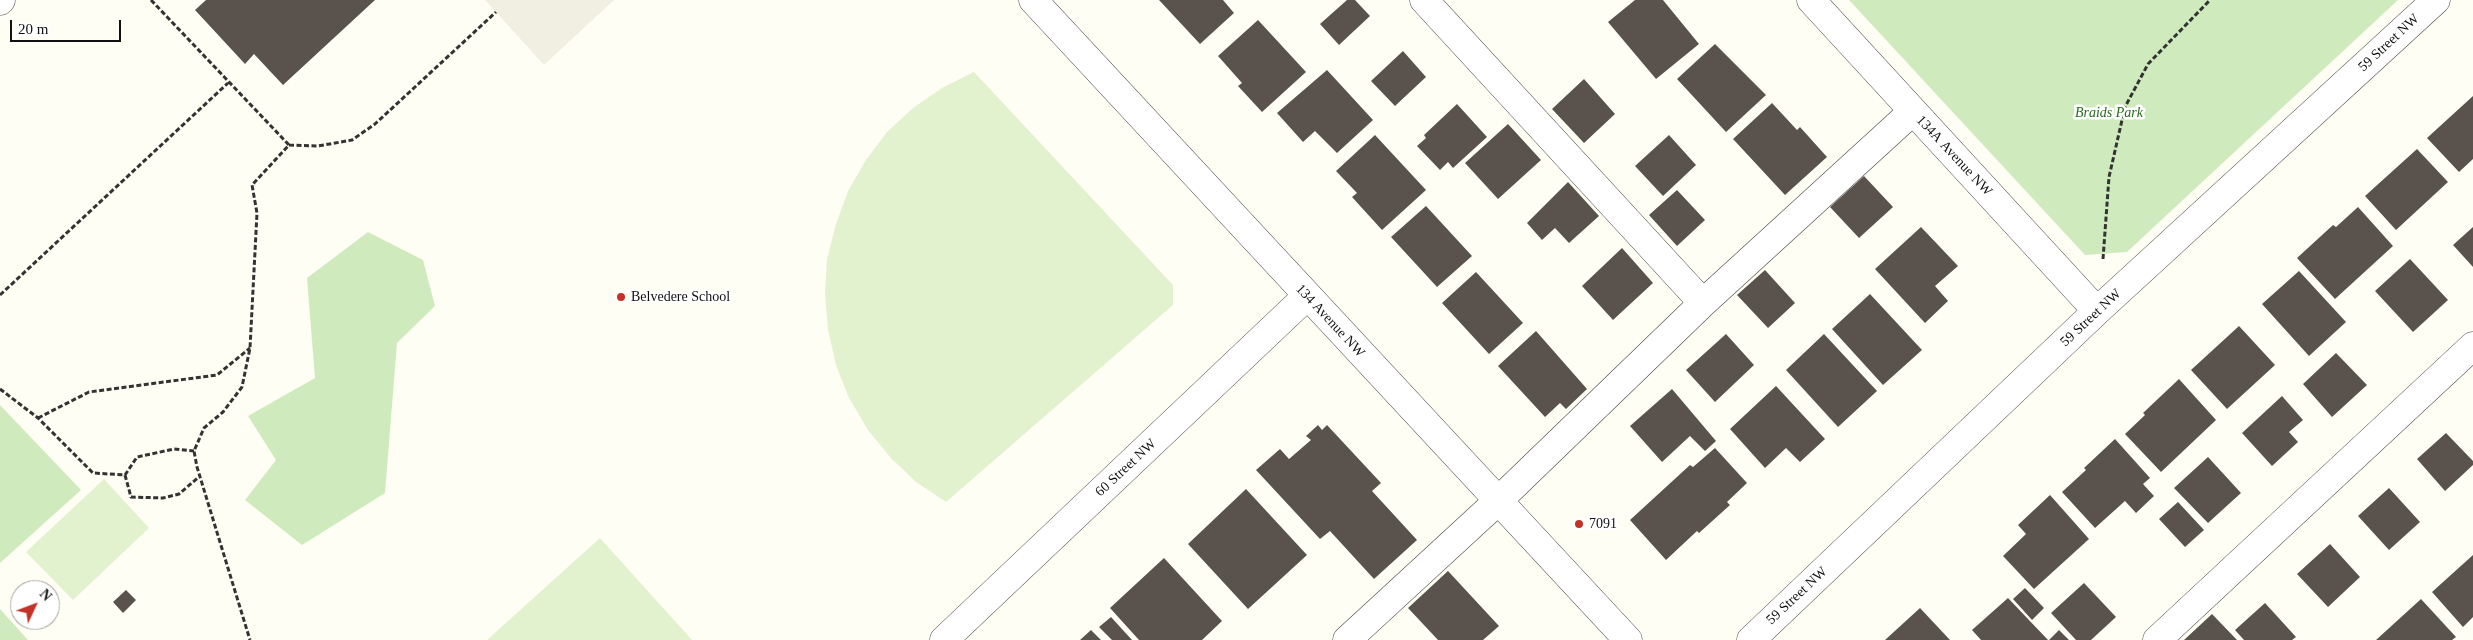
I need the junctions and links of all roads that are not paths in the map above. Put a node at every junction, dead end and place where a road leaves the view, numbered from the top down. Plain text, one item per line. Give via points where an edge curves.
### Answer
1 (1033, 0) edge
2 (1424, 0) edge
3 (1811, 0) edge
4 (2436, 0) edge
5 (1913, 111) junction
6 (1307, 296) junction
7 (1703, 303) junction
8 (2097, 311) junction
9 (2473, 346) edge
10 (1499, 500) junction
11 (944, 640) edge
12 (1348, 640) edge
13 (1628, 640) edge
14 (1751, 640) edge
15 (2157, 640) edge

1 - 6 street, 134 Avenue NW
2 - 7 street
3 - 5 street, 134A Avenue NW
4 - 8 street, 59 Street NW
5 - 7 street
5 - 8 street, 134A Avenue NW
6 - 10 street, 134 Avenue NW
6 - 11 street, 60 Street NW
7 - 10 street
8 - 14 street, 59 Street NW
9 - 15 street
10 - 12 street
10 - 13 street, 134 Avenue NW

